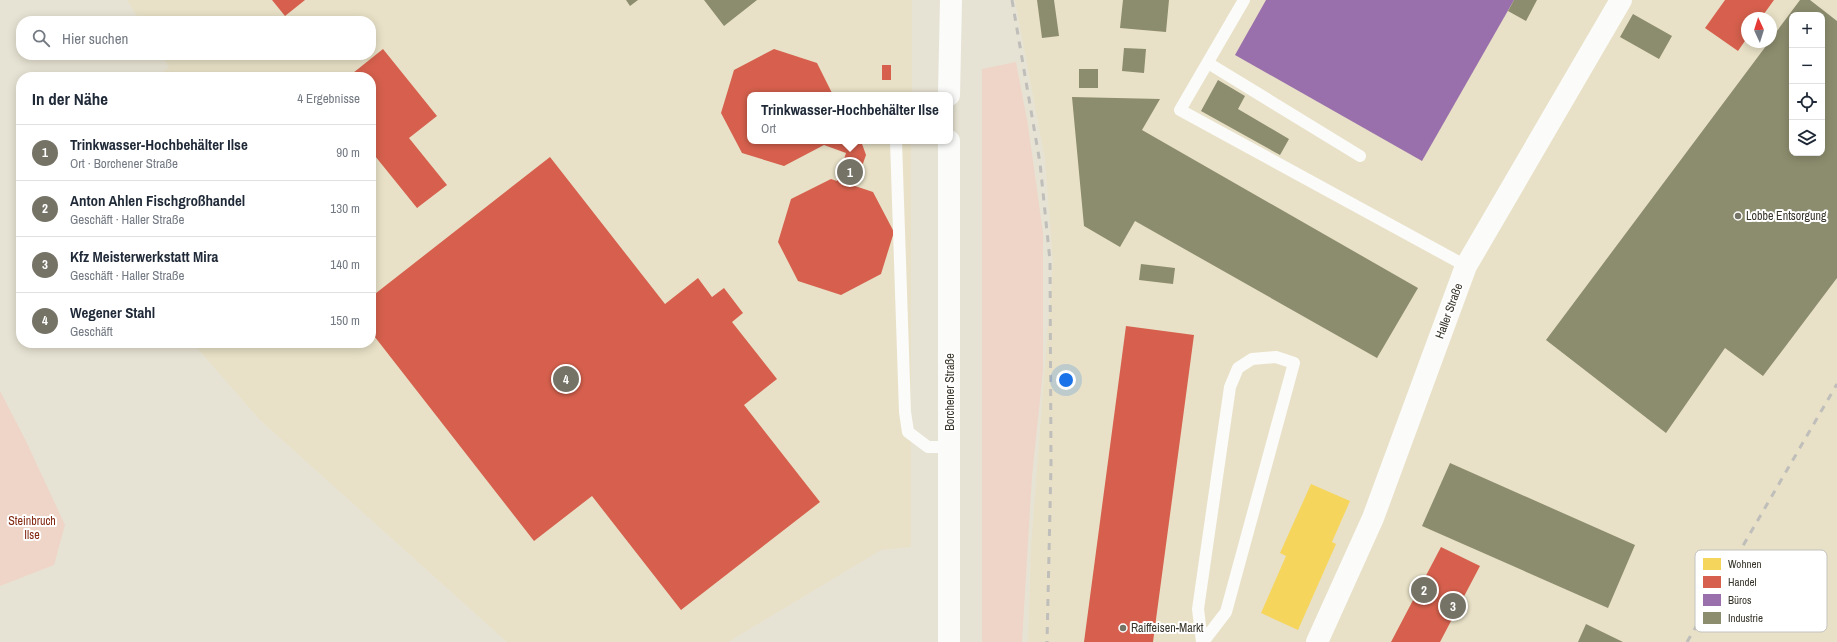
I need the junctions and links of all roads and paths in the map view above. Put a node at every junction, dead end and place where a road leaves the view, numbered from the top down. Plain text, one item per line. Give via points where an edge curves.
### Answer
1 (951, 0) edge
2 (1244, 0) edge
3 (1621, 0) edge
4 (1208, 63) junction
5 (949, 92) edge
6 (896, 144) edge
7 (949, 144) edge
8 (1360, 156) dead end
9 (1466, 266) junction
10 (950, 447) junction
11 (949, 642) edge
12 (1203, 642) edge
13 (1317, 642) edge

1 - 5 street
2 - 4 lane
3 - 9 street, Haller Straße
4 - 8 lane
4 - 9 lane via 1180,110
6 - 10 lane via 905,412 908,432 928,447
7 - 10 street, Borchener Straße
9 - 13 street, Haller Straße via 1373,518
10 - 11 street, Borchener Straße
12 - 12 lane via 1198,609 1230,387 1238,368 1252,359 1276,357 1294,363 1226,612

